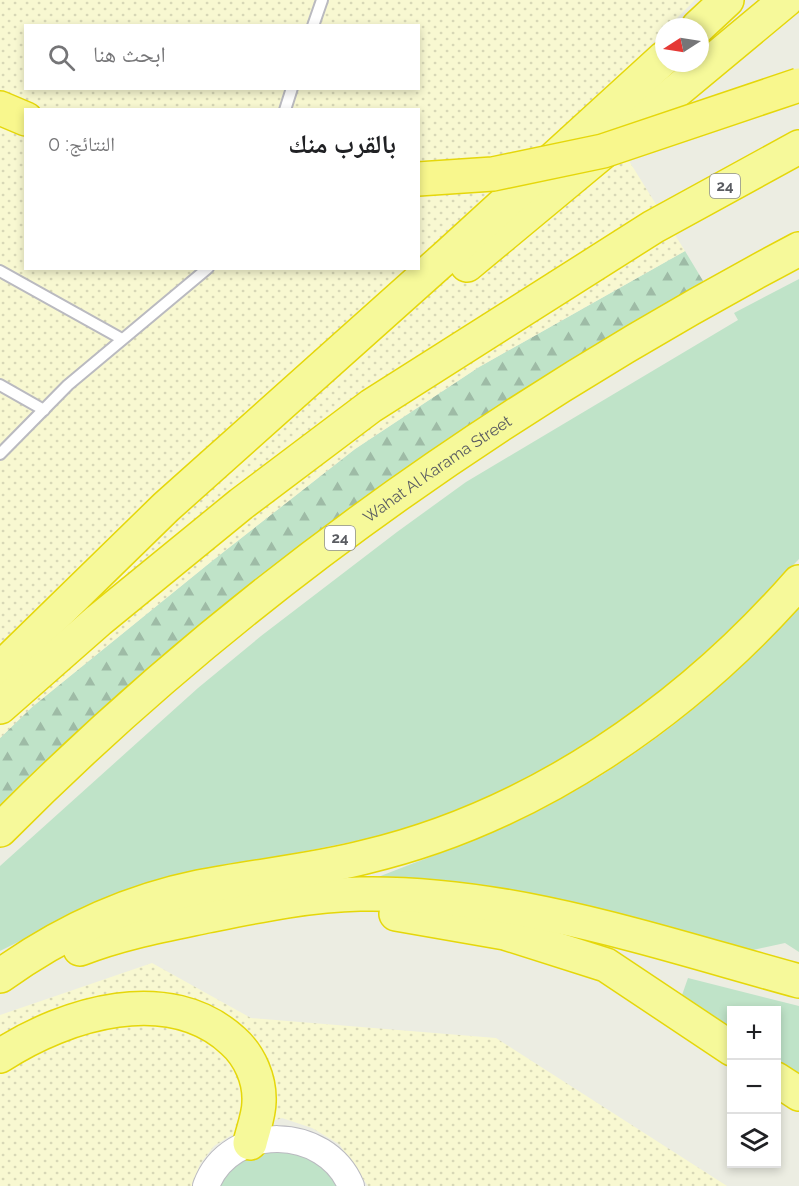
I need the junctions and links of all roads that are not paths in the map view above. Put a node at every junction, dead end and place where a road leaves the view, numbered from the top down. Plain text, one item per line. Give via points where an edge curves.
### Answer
1 (322, 0) edge
2 (727, 0) edge
3 (786, 0) edge
4 (708, 18) edge
5 (314, 24) edge
6 (655, 66) edge
7 (799, 85) edge
8 (291, 90) edge
9 (0, 108) edge
10 (286, 108) edge
11 (24, 118) edge
12 (799, 147) edge
13 (420, 179) edge
14 (799, 249) edge
15 (206, 270) edge
16 (0, 271) edge
17 (376, 319) junction
18 (122, 339) junction
19 (0, 385) edge
20 (44, 410) junction
21 (0, 454) edge
22 (799, 582) edge
23 (0, 669) edge
24 (0, 707) edge
25 (0, 830) edge
26 (238, 910) junction
27 (0, 978) edge
28 (799, 981) edge
29 (727, 1046) edge
30 (0, 1056) edge
31 (781, 1082) edge
32 (799, 1094) edge
33 (250, 1143) junction
34 (206, 1186) edge
35 (351, 1186) edge

1 - 5 lane
2 - 4 highway
3 - 17 highway via 446,282
6 - 17 highway
7 - 13 highway, bridge via 603,151 493,174
8 - 10 lane
9 - 11 highway
12 - 24 highway, 24 via 653,227 371,406 232,512
14 - 25 highway, Wahat Al Karama Street / 24 via 715,293 561,386 409,485 287,578 152,689 51,778
15 - 18 lane
16 - 18 lane
17 - 23 highway via 166,507
18 - 20 lane
19 - 20 lane
20 - 21 lane
22 - 27 highway via 729,655 659,713 528,796 478,820 402,848 330,865 199,887 143,902 56,940
26 - 27 highway via 115,936
26 - 28 highway via 359,894 454,899 604,927
26 - 29 highway via 398,914 505,933 606,965
30 - 33 highway via 67,1023 105,1012 146,1007 185,1013 220,1029 242,1049 254,1070 259,1102
31 - 32 highway
33 - 34 street via 227,1156
33 - 35 street via 273,1138 297,1140 337,1163

